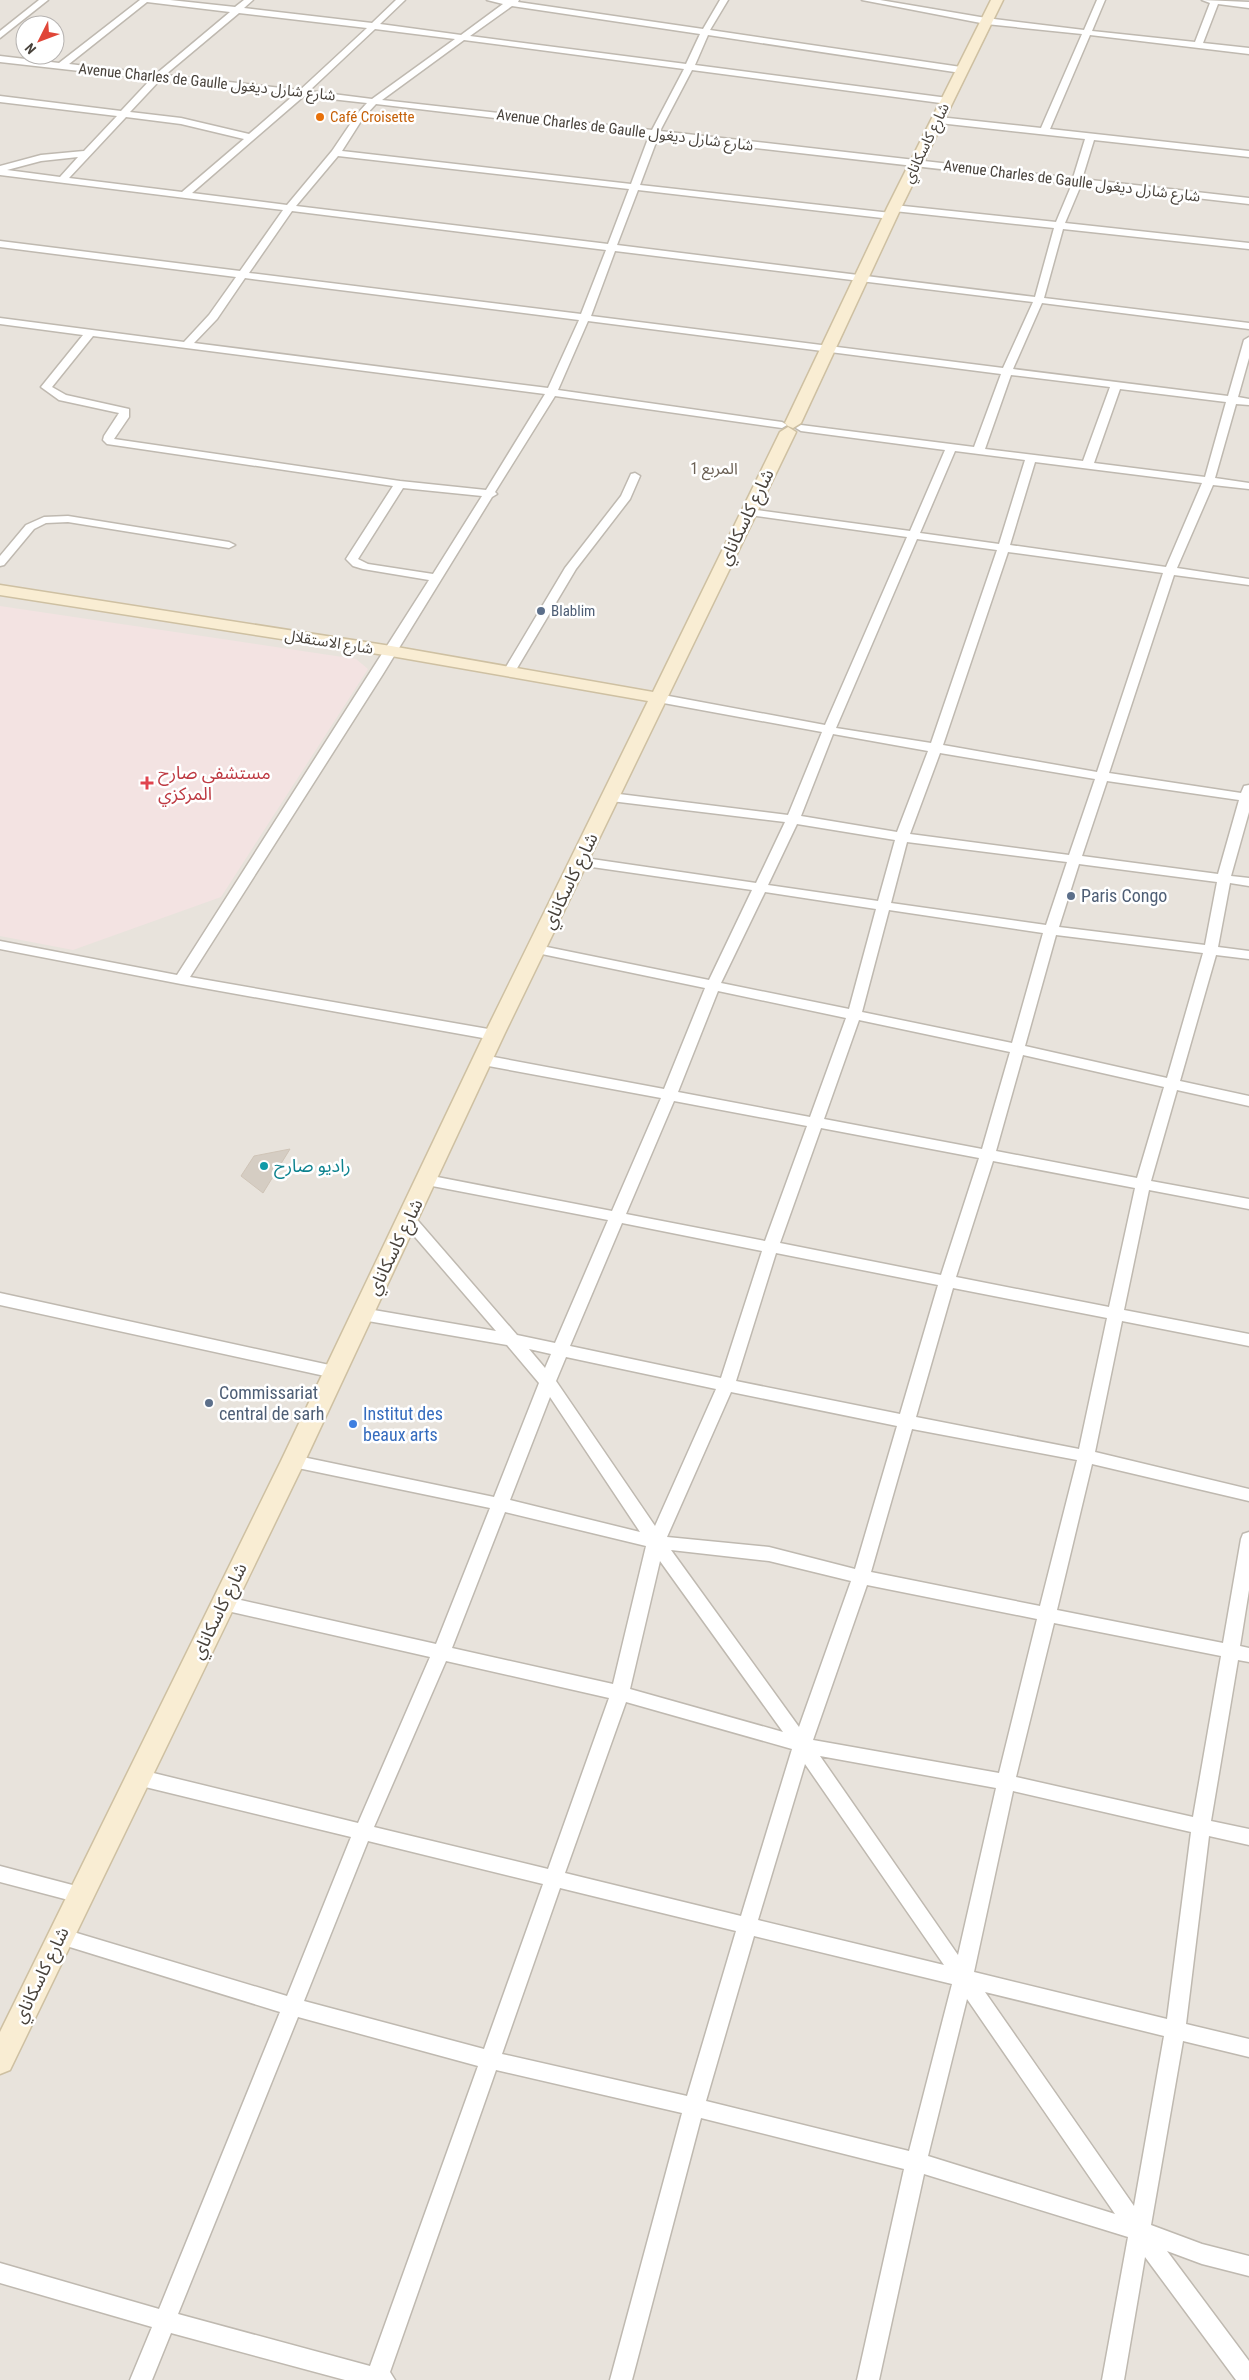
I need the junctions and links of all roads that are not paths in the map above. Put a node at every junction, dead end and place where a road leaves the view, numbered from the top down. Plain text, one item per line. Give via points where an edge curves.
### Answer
1 (44, 0) edge
2 (147, 0) edge
3 (248, 0) edge
4 (401, 0) edge
5 (491, 0) edge
6 (724, 0) edge
7 (866, 0) edge
8 (997, 0) edge
9 (1101, 0) edge
10 (1212, 0) edge
11 (513, 2) edge
12 (1249, 5) edge
13 (235, 10) junction
14 (986, 21) junction
15 (375, 26) junction
16 (705, 32) junction
17 (1087, 34) junction
18 (0, 35) edge
19 (465, 37) junction
20 (1198, 46) junction
21 (1249, 51) edge
22 (0, 58) edge
23 (61, 66) junction
24 (690, 66) junction
25 (961, 70) junction
26 (158, 77) junction
27 (302, 93) junction
28 (0, 99) edge
29 (374, 101) junction
30 (948, 101) junction
31 (122, 116) junction
32 (939, 120) junction
33 (1044, 132) junction
34 (655, 133) junction
35 (249, 137) junction
36 (1090, 137) junction
37 (336, 153) junction
38 (86, 154) junction
39 (1249, 154) edge
40 (917, 164) junction
41 (0, 171) edge
42 (63, 179) junction
43 (1077, 182) junction
44 (634, 188) junction
45 (184, 194) junction
46 (1249, 201) edge
47 (290, 207) junction
48 (892, 212) junction
49 (1059, 226) junction
50 (0, 244) edge
51 (1249, 246) edge
52 (612, 247) junction
53 (244, 274) junction
54 (862, 278) junction
55 (1039, 299) junction
56 (584, 320) junction
57 (0, 321) edge
58 (1249, 326) edge
59 (90, 333) junction
60 (1249, 340) edge
61 (185, 346) junction
62 (826, 348) junction
63 (1006, 373) junction
64 (1116, 384) junction
65 (552, 392) junction
66 (1232, 400) junction
67 (1249, 402) edge
68 (791, 427) junction
69 (952, 446) junction
70 (979, 449) junction
71 (1031, 457) junction
72 (1088, 464) junction
73 (635, 476) dead end
74 (1209, 481) junction
75 (400, 484) junction
76 (1249, 486) edge
77 (491, 494) junction
78 (749, 512) junction
79 (912, 536) junction
80 (229, 545) dead end
81 (1004, 547) junction
82 (0, 562) edge
83 (1170, 571) junction
84 (437, 578) junction
85 (1249, 582) edge
86 (0, 590) edge
87 (391, 651) junction
88 (509, 672) junction
89 (658, 698) junction
90 (828, 730) junction
91 (936, 747) junction
92 (1101, 776) junction
93 (1248, 795) edge
94 (611, 798) junction
95 (792, 819) junction
96 (902, 837) junction
97 (1075, 859) junction
98 (578, 861) junction
99 (1224, 878) junction
100 (1249, 882) edge
101 (759, 889) junction
102 (883, 905) junction
103 (1051, 930) junction
104 (0, 945) edge
105 (537, 949) junction
106 (1211, 950) junction
107 (1249, 955) edge
108 (181, 980) junction
109 (713, 986) junction
110 (854, 1016) junction
111 (494, 1035) junction
112 (1018, 1049) junction
113 (483, 1060) junction
114 (1171, 1083) junction
115 (669, 1096) junction
116 (1249, 1101) edge
117 (817, 1123) junction
118 (988, 1154) junction
119 (427, 1180) junction
120 (1144, 1183) junction
121 (1249, 1204) edge
122 (617, 1216) junction
123 (408, 1219) junction
124 (771, 1246) junction
125 (947, 1281) junction
126 (0, 1299) edge
127 (1116, 1313) junction
128 (362, 1314) junction
129 (512, 1340) junction
130 (1249, 1340) edge
131 (560, 1351) junction
132 (334, 1372) junction
133 (548, 1382) junction
134 (727, 1384) junction
135 (908, 1421) junction
136 (1086, 1456) junction
137 (292, 1461) junction
138 (1249, 1495) edge
139 (499, 1504) junction
140 (1249, 1538) edge
141 (656, 1542) junction
142 (861, 1577) junction
143 (223, 1603) junction
144 (1049, 1615) junction
145 (1229, 1650) junction
146 (441, 1653) junction
147 (1249, 1655) edge
148 (620, 1693) junction
149 (802, 1746) junction
150 (137, 1777) junction
151 (1006, 1782) junction
152 (1201, 1825) junction
153 (362, 1834) junction
154 (1249, 1837) edge
155 (0, 1874) edge
156 (555, 1878) junction
157 (80, 1895) junction
158 (747, 1926) junction
159 (60, 1936) junction
160 (963, 1978) junction
161 (293, 2007) junction
162 (1174, 2030) junction
163 (1249, 2048) edge
164 (490, 2060) junction
165 (0, 2061) edge
166 (694, 2107) junction
167 (916, 2162) junction
168 (1139, 2231) junction
169 (1249, 2266) edge
170 (0, 2272) edge
171 (166, 2321) junction
172 (379, 2379) edge
173 (1249, 2379) edge
174 (141, 2380) edge
175 (622, 2380) edge
176 (868, 2380) edge
177 (1113, 2380) edge

1 - 18 street
2 - 13 street
2 - 23 street
3 - 13 street
4 - 15 street
5 - 11 street
6 - 16 street
7 - 14 street
8 - 14 street, شارع كاسكاناي
9 - 17 street
10 - 12 street
10 - 20 street
11 - 16 street
11 - 19 street
13 - 15 street
13 - 26 street
14 - 17 street
14 - 25 street, شارع كاسكاناي
15 - 19 street
15 - 27 street
16 - 24 street
16 - 25 street
17 - 20 street
17 - 33 street
19 - 24 street
19 - 29 street
20 - 21 street
22 - 23 street, Avenue Charles de Gaulle شارع شارل ديغول
23 - 26 street, Avenue Charles de Gaulle شارع شارل ديغول
24 - 30 street
24 - 34 street
25 - 30 street, شارع كاسكاناي
26 - 27 street, Avenue Charles de Gaulle شارع شارل ديغول
26 - 31 street
27 - 29 street, Avenue Charles de Gaulle شارع شارل ديغول
27 - 35 street
28 - 31 street
29 - 34 street, Avenue Charles de Gaulle شارع شارل ديغول
29 - 37 street
30 - 32 street, شارع كاسكاناي
31 - 35 street via 198,124
31 - 38 street
32 - 33 street
32 - 40 street, شارع كاسكاناي
33 - 36 street
34 - 40 street, Avenue Charles de Gaulle شارع شارل ديغول
34 - 44 street
35 - 45 street
36 - 39 street
36 - 43 street
37 - 44 street
37 - 47 street
38 - 41 street via 41,158
38 - 42 street
40 - 43 street, Avenue Charles de Gaulle شارع شارل ديغول
40 - 48 street, شارع كاسكاناي
41 - 42 street
42 - 45 street
43 - 46 street, Avenue Charles de Gaulle شارع شارل ديغول
43 - 49 street
44 - 48 street
44 - 52 street
45 - 47 street
47 - 52 street
47 - 53 street
48 - 49 street
48 - 54 street, شارع كاسكاناي
49 - 51 street
49 - 55 street
50 - 53 street
52 - 54 street
52 - 56 street
53 - 56 street
53 - 61 street via 213,317
54 - 55 street
54 - 62 street, شارع كاسكاناي
55 - 58 street
55 - 63 street
56 - 62 street
56 - 65 street
57 - 59 street
59 - 61 street
59 - 75 street via 46,387 52,393 69,399 114,406 125,411 109,436 111,442
60 - 66 street
61 - 65 street
62 - 63 street
62 - 68 street, شارع كاسكاناي
63 - 64 street
63 - 70 street
64 - 66 street
64 - 72 street
65 - 68 street
65 - 77 street
66 - 67 street
66 - 74 street
68 - 69 street
68 - 78 street, شارع كاسكاناي
69 - 70 street
69 - 79 street
70 - 71 street
71 - 72 street
71 - 81 street
72 - 74 street
73 - 88 street via 626,497 571,568
74 - 76 street
74 - 83 street
75 - 77 street
75 - 84 street via 352,559 367,567
77 - 84 street
78 - 79 street
78 - 89 street, شارع كاسكاناي
79 - 81 street
79 - 90 street
80 - 82 street via 68,519 44,520 30,527
81 - 83 street
81 - 91 street
83 - 85 street
83 - 92 street
84 - 87 street
86 - 87 street, شارع الاستقلال
87 - 88 street, شارع الاستقلال
87 - 108 street
88 - 89 street, شارع الاستقلال
89 - 90 street
89 - 94 street, شارع كاسكاناي
90 - 91 street
90 - 95 street
91 - 92 street
91 - 96 street
92 - 93 street
92 - 97 street
93 - 99 street
94 - 95 street
94 - 98 street, شارع كاسكاناي
95 - 96 street
95 - 101 street
96 - 97 street
96 - 102 street
97 - 99 street
97 - 103 street
98 - 101 street
98 - 105 street, شارع كاسكاناي
99 - 100 street
99 - 106 street
101 - 102 street
101 - 109 street
102 - 103 street
102 - 110 street
103 - 106 street
103 - 112 street
104 - 108 street
105 - 109 street
105 - 111 street, شارع كاسكاناي
106 - 107 street
106 - 114 street
108 - 111 street
109 - 110 street
109 - 115 street
110 - 112 street
110 - 117 street
111 - 113 street, شارع كاسكاناي
112 - 114 street
112 - 118 street
113 - 115 street
113 - 119 street, شارع كاسكاناي
114 - 116 street
114 - 120 street
115 - 117 street
115 - 122 street
117 - 118 street
117 - 124 street
118 - 120 street
118 - 125 street
119 - 122 street
119 - 123 street, شارع كاسكاناي
120 - 121 street
120 - 127 street
122 - 124 street
122 - 131 street
123 - 128 street, شارع كاسكاناي
123 - 129 street
124 - 125 street
124 - 134 street
125 - 127 street
125 - 135 street
126 - 132 street
127 - 130 street
127 - 136 street
128 - 129 street
128 - 132 street, شارع كاسكاناي
129 - 131 street
129 - 133 street
131 - 133 street
131 - 134 street
132 - 137 street, شارع كاسكاناي
133 - 139 street
133 - 141 street
134 - 135 street
134 - 141 street
135 - 136 street
135 - 142 street
136 - 138 street
136 - 144 street
137 - 139 street
137 - 143 street, شارع كاسكاناي
139 - 141 street
139 - 146 street
140 - 145 street
141 - 142 street via 769,1554
141 - 148 street
141 - 149 street
142 - 144 street
142 - 149 street
143 - 146 street
143 - 150 street, شارع كاسكاناي
144 - 145 street
144 - 151 street
145 - 147 street
145 - 152 street
146 - 148 street
146 - 153 street
148 - 149 street
148 - 156 street
149 - 151 street
149 - 158 street
149 - 160 street
150 - 153 street
150 - 157 street, شارع كاسكاناي
151 - 152 street
151 - 160 street
152 - 154 street
152 - 162 street
153 - 156 street
153 - 161 street
155 - 157 street
156 - 158 street
156 - 164 street
157 - 159 street, شارع كاسكاناي
158 - 160 street
158 - 166 street
159 - 161 street
159 - 165 street, شارع كاسكاناي
160 - 162 street
160 - 167 street
160 - 168 street
161 - 164 street
161 - 171 street
162 - 163 street
162 - 168 street
164 - 166 street
164 - 172 street
166 - 167 street
166 - 175 street
167 - 168 street
167 - 176 street
168 - 169 street via 1202,2254
168 - 173 street
168 - 177 street
170 - 171 street
171 - 172 street
171 - 174 street

